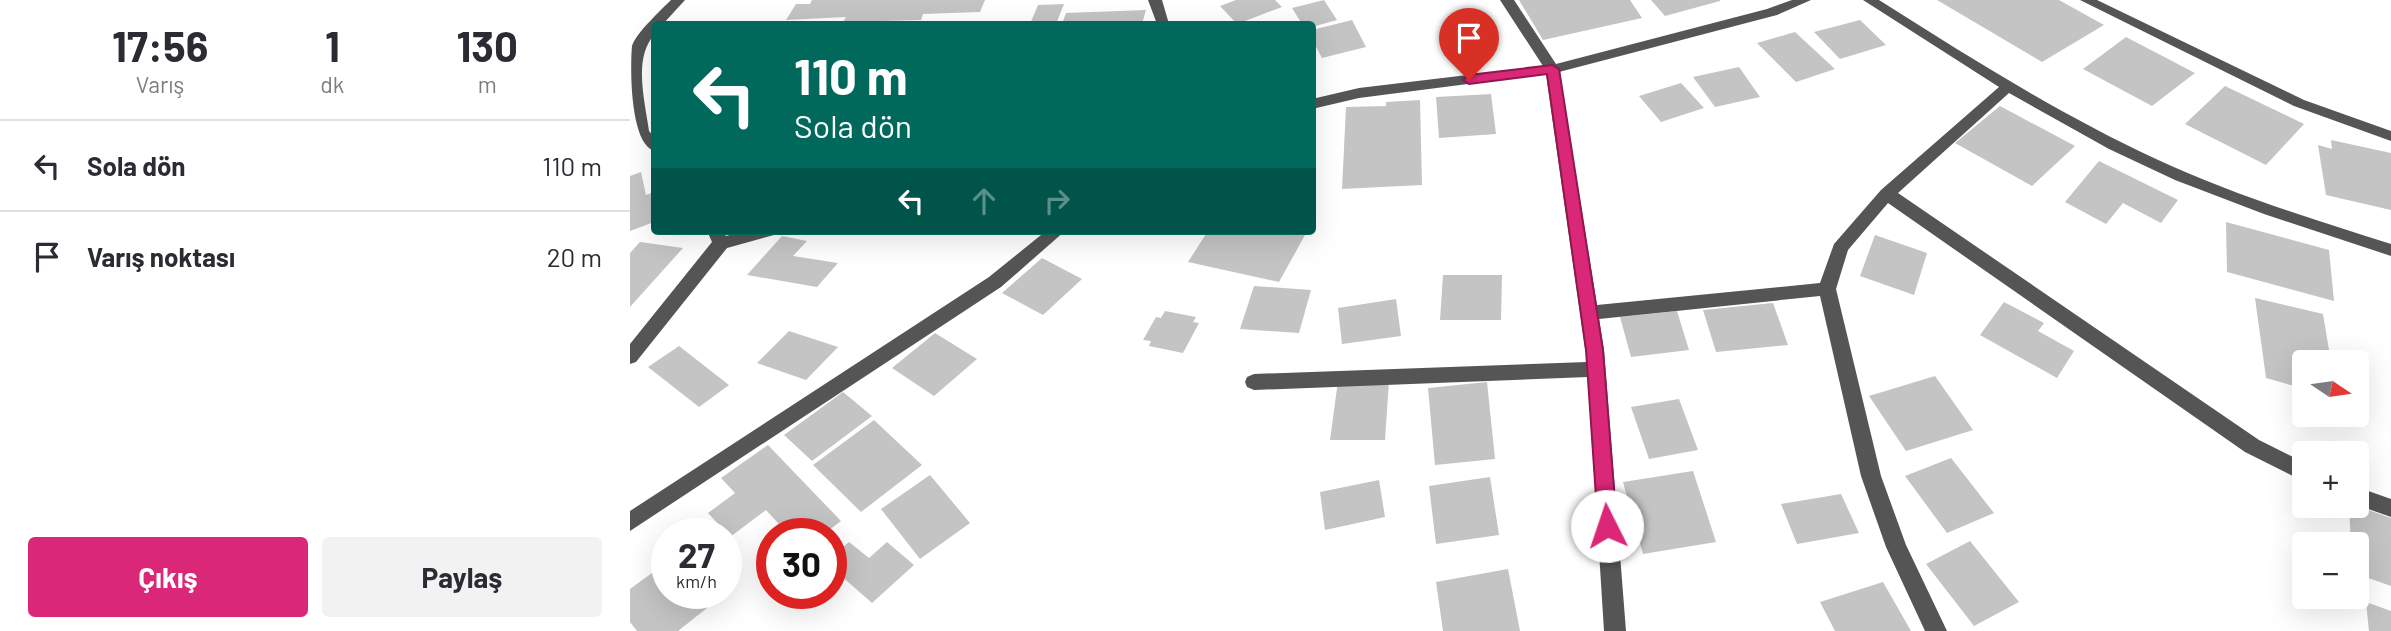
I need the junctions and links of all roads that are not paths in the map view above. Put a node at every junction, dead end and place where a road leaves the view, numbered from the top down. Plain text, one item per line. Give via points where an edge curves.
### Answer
1 (678, 0) edge
2 (1155, 0) edge
3 (1507, 0) edge
4 (1804, 0) edge
5 (1870, 0) edge
6 (2087, 0) edge
7 (659, 21) edge
8 (1162, 21) edge
9 (651, 30) edge
10 (1552, 69) junction
11 (2007, 87) junction
12 (1316, 103) edge
13 (636, 133) edge
14 (2391, 136) edge
15 (651, 144) edge
16 (1887, 194) junction
17 (1052, 235) edge
18 (718, 237) edge
19 (2391, 250) edge
20 (1827, 289) junction
21 (1589, 313) junction
22 (630, 357) edge
23 (1596, 369) junction
24 (1254, 382) dead end
25 (2292, 466) edge
26 (2369, 500) edge
27 (2391, 508) edge
28 (630, 522) edge
29 (1615, 631) edge
30 (1936, 631) edge

1 - 7 street
2 - 8 street
3 - 10 street
4 - 10 street
5 - 11 street
6 - 14 street via 2299,103
9 - 13 street via 639,44
10 - 12 street via 1359,93
10 - 21 street
11 - 16 street
11 - 19 street via 2150,163 2262,209
13 - 15 street
16 - 20 street via 1840,248
16 - 25 street via 2252,446
17 - 28 street via 995,282
18 - 22 street
20 - 21 street
20 - 30 street via 1871,476 1896,547
21 - 23 street
23 - 24 street
23 - 29 street
26 - 27 street

